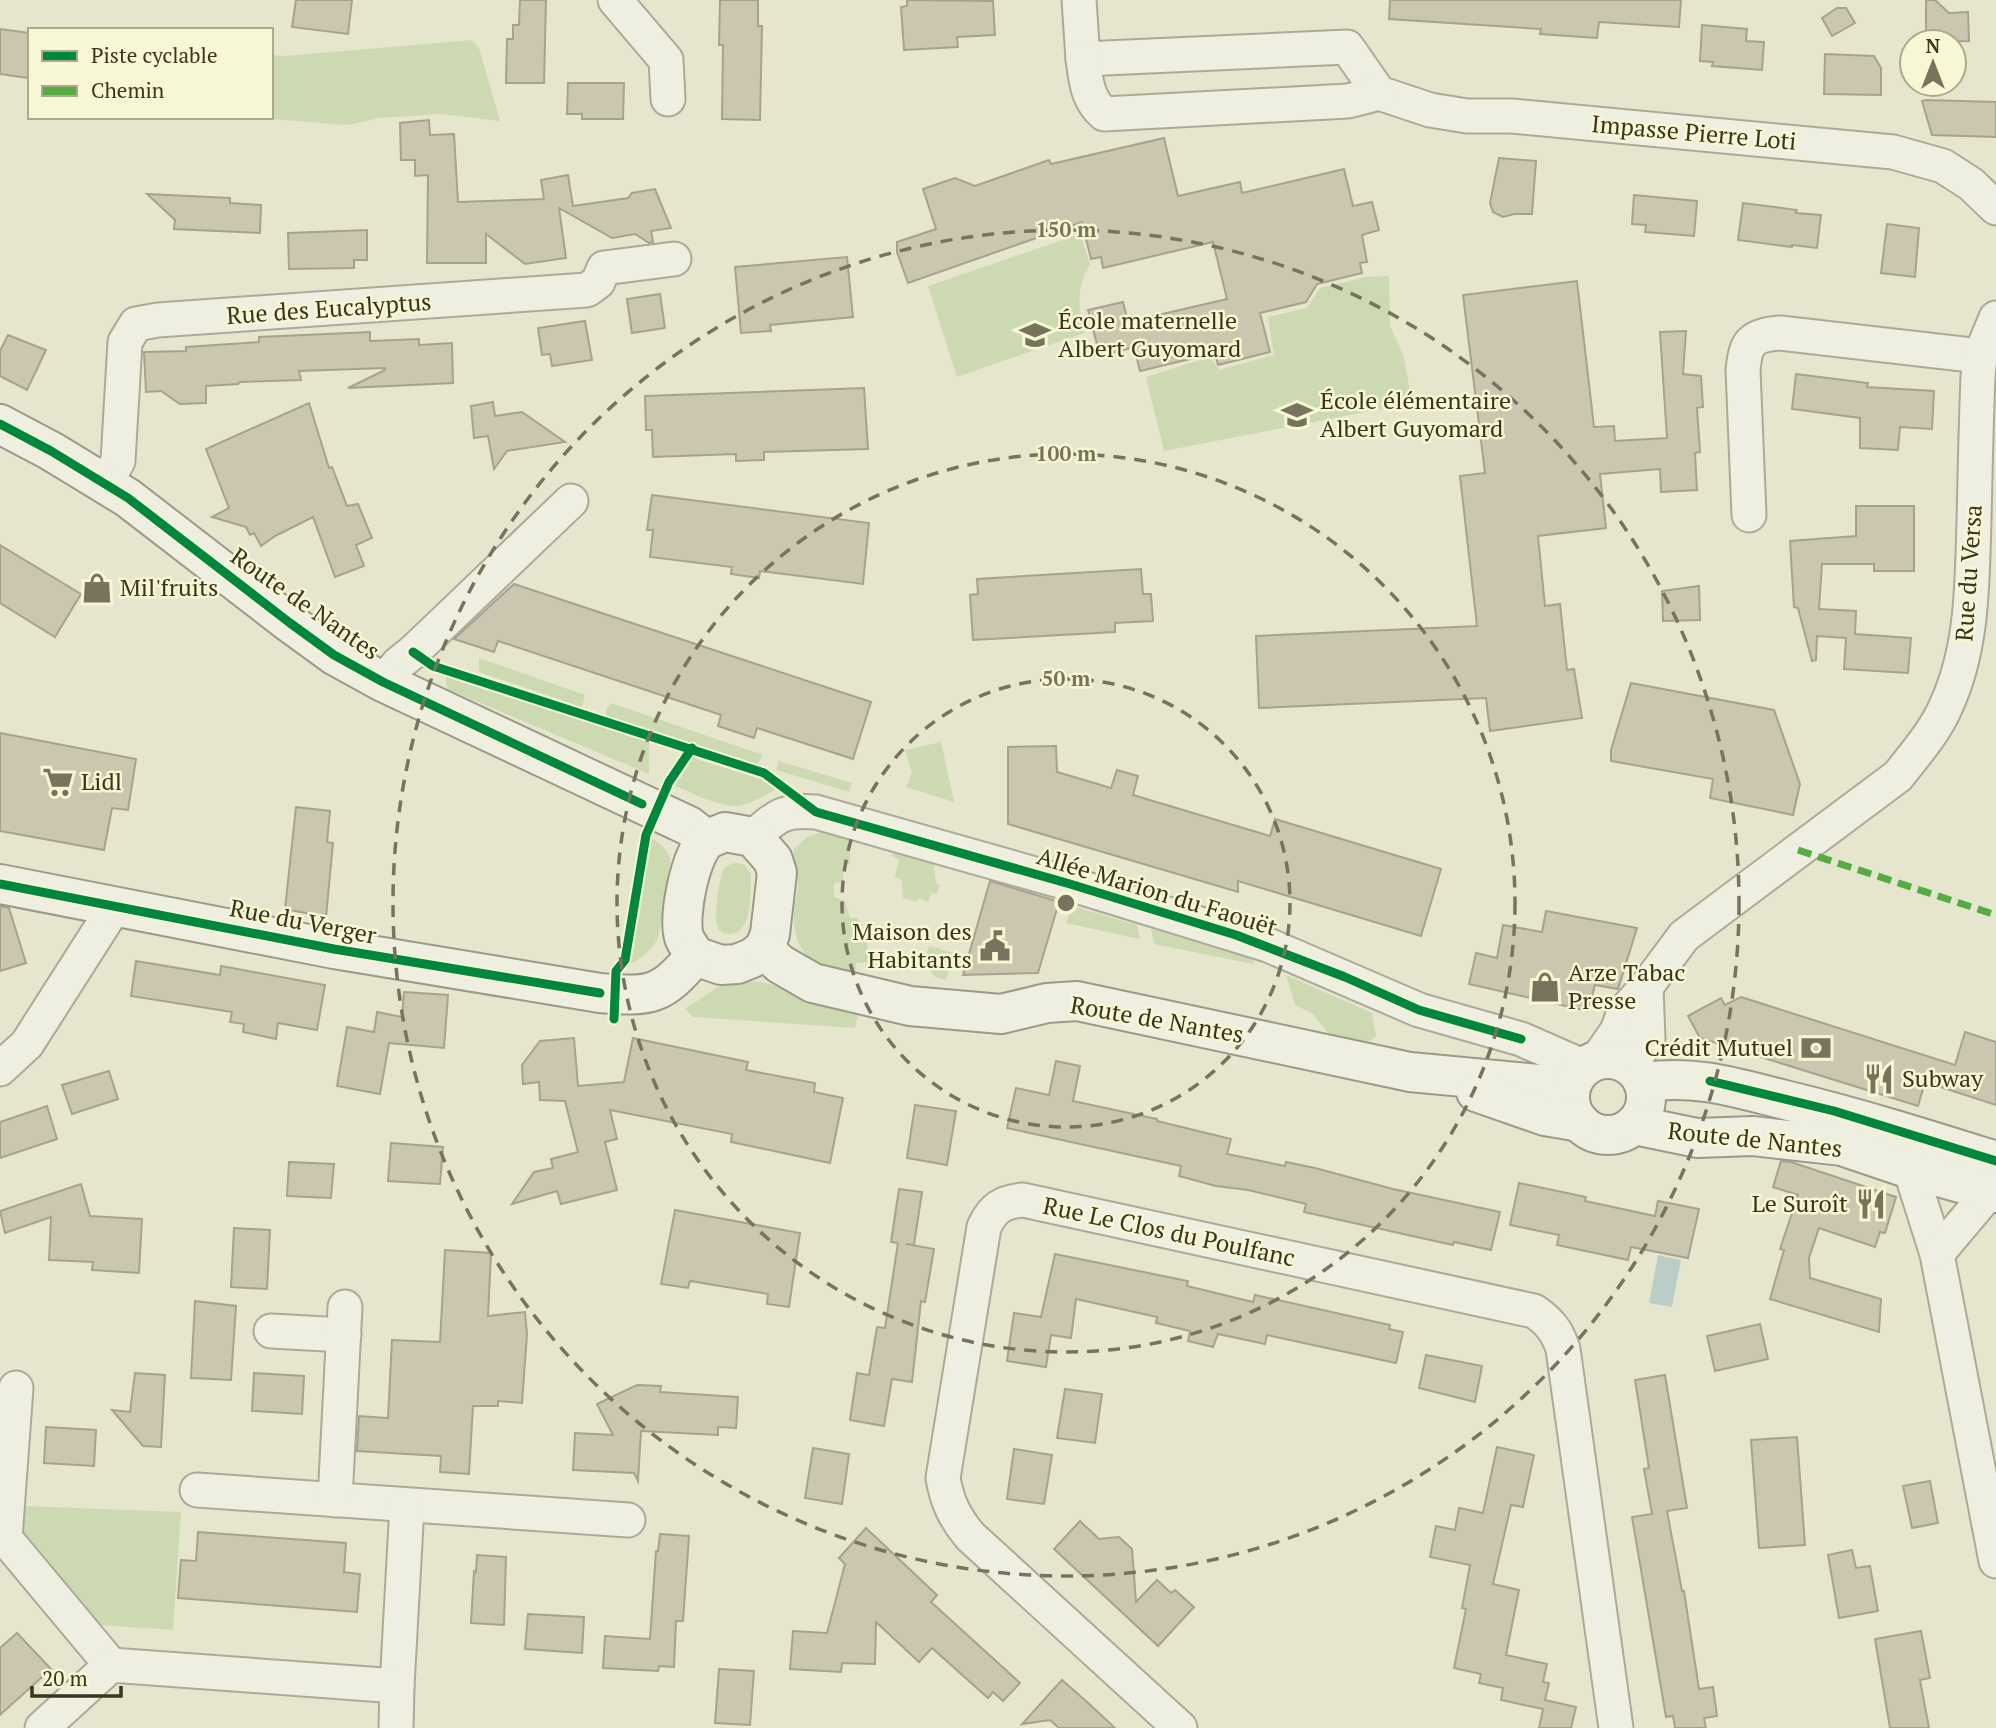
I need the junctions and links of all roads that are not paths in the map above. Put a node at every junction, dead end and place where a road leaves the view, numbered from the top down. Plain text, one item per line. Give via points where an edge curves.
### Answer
1 (615, 0) edge
2 (1079, 0) edge
3 (1083, 59) junction
4 (1379, 93) junction
5 (668, 99) dead end
6 (1996, 208) edge
7 (674, 259) dead end
8 (1996, 318) edge
9 (1980, 356) junction
10 (0, 424) edge
11 (106, 482) junction
12 (571, 500) dead end
13 (1749, 515) dead end
14 (383, 682) junction
15 (753, 837) junction
16 (707, 840) junction
17 (0, 884) edge
18 (116, 906) junction
19 (764, 949) junction
20 (695, 956) junction
21 (0, 1069) edge
22 (1601, 1081) junction
23 (1634, 1125) junction
24 (1910, 1169) junction
25 (1994, 1182) edge
26 (1937, 1254) junction
27 (271, 1331) dead end
28 (16, 1388) dead end
29 (197, 1490) dead end
30 (335, 1500) junction
31 (407, 1506) junction
32 (628, 1520) dead end
33 (1996, 1561) edge
34 (111, 1665) junction
35 (397, 1686) junction
36 (42, 1728) edge
37 (396, 1728) edge
38 (1180, 1728) edge
39 (1616, 1728) edge

1 - 5 street via 667,60
2 - 3 street
3 - 4 street via 1348,47
3 - 4 street via 1088,92 1104,114 1348,101
4 - 6 street, Impasse Pierre Loti via 1430,110 1467,116 1512,116 1894,152 1943,166
7 - 11 street, Rue des Eucalyptus via 604,268 598,282 587,290 136,324 125,342 118,461
8 - 9 street, Rue du Versa
9 - 13 street via 1780,333 1751,340 1743,370
9 - 22 street, Rue du Versa via 1968,631 1946,707 1898,776 1684,936 1646,987 1648,1039
10 - 11 main road, Route de Nantes
11 - 14 main road, Route de Nantes via 334,655
12 - 14 street
14 - 16 main road, Route de Nantes via 689,826
15 - 16 main road via 725,832
15 - 19 main road via 778,873
15 - 22 street, Allée Marion du Faouët via 794,810 816,812 1070,884 1268,945 1419,1010 1521,1039
16 - 20 main road via 691,867 683,919 684,937
17 - 18 main road, Rue du Verger
18 - 20 main road, Rue du Verger via 334,949 600,993 652,993 679,976
18 - 21 street via 27,1044
19 - 20 main road via 737,964 722,965
19 - 22 main road, Route de Nantes via 813,983 910,1006 1001,1014 1077,1001 1410,1073
22 - 23 main road via 1646,1093
22 - 23 main road via 1590,1130 1601,1134
22 - 25 main road, Route de Nantes via 1673,1078 1710,1082 1834,1111
23 - 24 main road, Route de Nantes via 1698,1138 1754,1136 1842,1146
24 - 25 main road, Route de Nantes
24 - 26 street
25 - 26 street
26 - 33 street
27 - 30 street via 344,1321
28 - 34 street via 5,1538
29 - 30 street
30 - 31 street
31 - 32 street
31 - 35 street
34 - 35 street
34 - 36 street
35 - 37 street
38 - 39 street, Rue Le Clos du Poulfanc via 970,1536 945,1494 943,1478 984,1227 1006,1201 1023,1200 1144,1226 1534,1311 1544,1318 1554,1327 1563,1349

